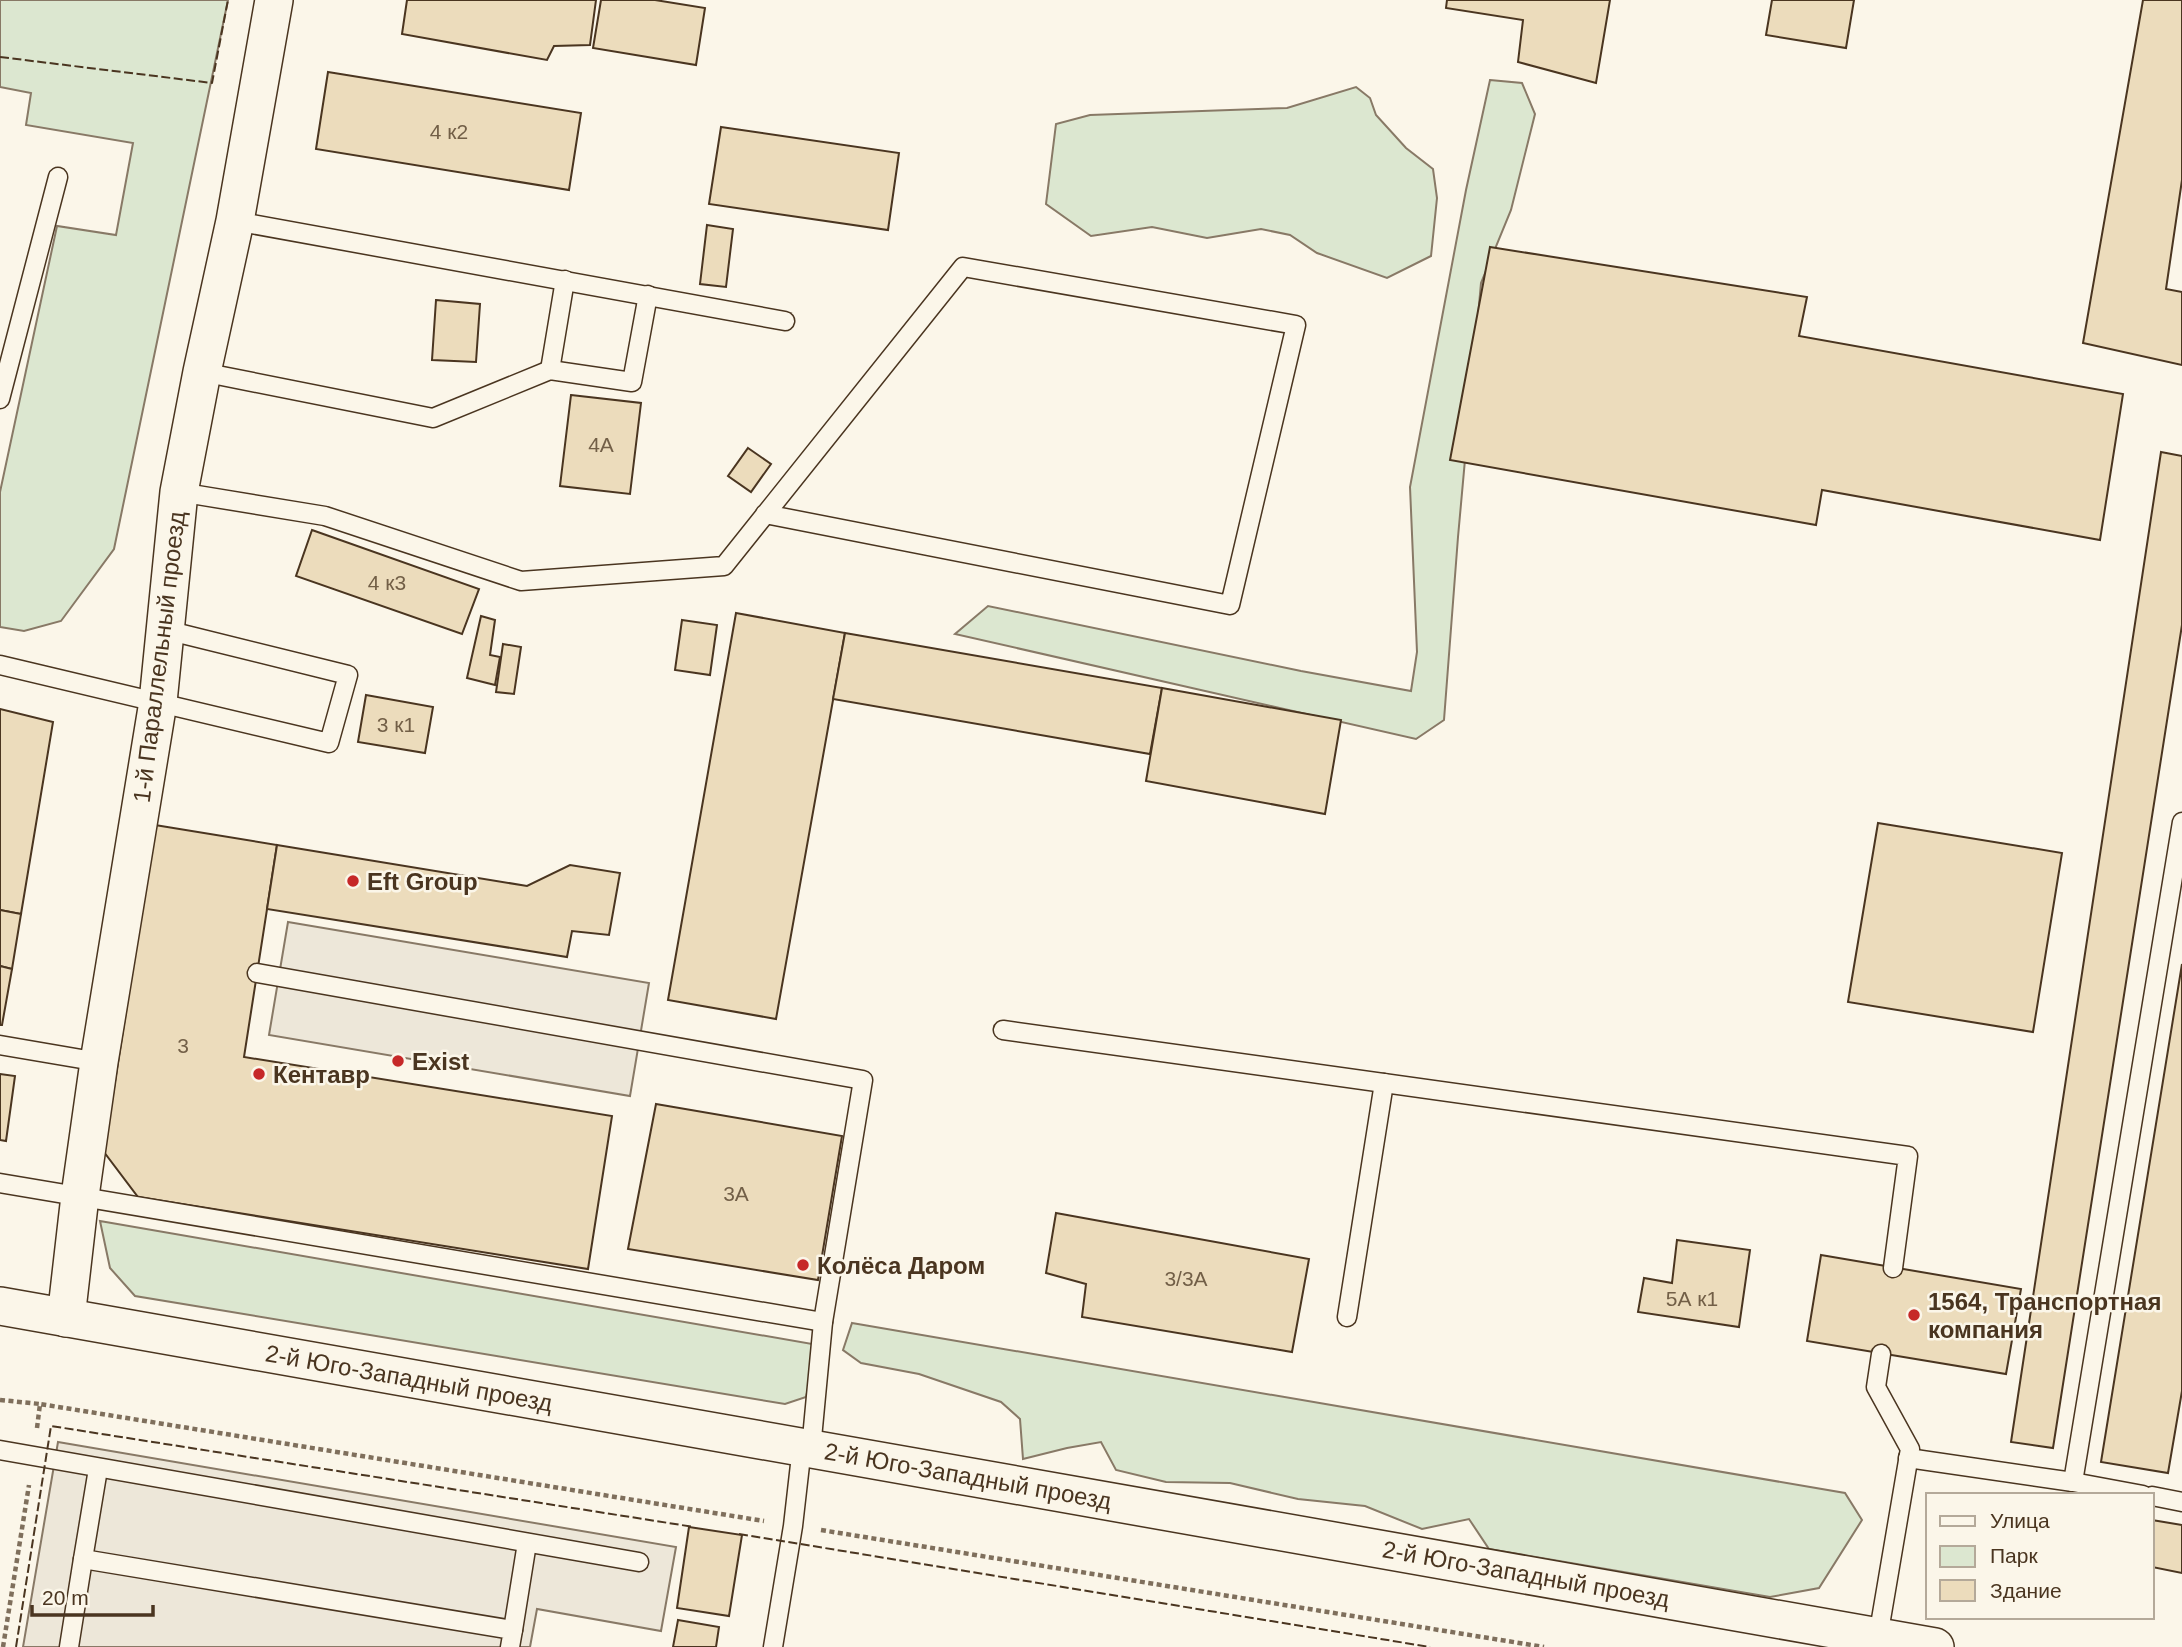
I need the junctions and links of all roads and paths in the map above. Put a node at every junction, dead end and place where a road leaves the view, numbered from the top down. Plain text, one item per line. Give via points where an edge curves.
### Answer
1 (274, 0) edge
2 (58, 177) dead end
3 (235, 221) junction
4 (565, 280) junction
5 (648, 295) junction
6 (785, 321) dead end
7 (550, 370) junction
8 (202, 372) junction
9 (0, 399) edge
10 (179, 492) junction
11 (765, 514) junction
12 (166, 630) junction
13 (0, 665) edge
14 (158, 702) junction
15 (2182, 822) edge
16 (257, 974) dead end
17 (1003, 1030) dead end
18 (0, 1045) edge
19 (100, 1062) junction
20 (1384, 1083) junction
21 (0, 1183) edge
22 (80, 1196) junction
23 (1893, 1268) dead end
24 (0, 1306) edge
25 (1347, 1317) dead end
26 (66, 1318) junction
27 (823, 1322) junction
28 (1881, 1354) dead end
29 (0, 1399) edge
30 (40, 1404) junction
31 (806, 1448) junction
32 (0, 1450) edge
33 (33, 1456) junction
34 (1908, 1458) junction
35 (98, 1469) junction
36 (2073, 1482) junction
37 (2132, 1493) edge
38 (2154, 1496) edge
39 (2182, 1502) edge
40 (793, 1525) junction
41 (527, 1543) junction
42 (83, 1559) junction
43 (639, 1562) dead end
44 (511, 1638) edge
45 (1857, 1638) edge
46 (3, 1647) edge
47 (69, 1647) edge
48 (773, 1647) edge
49 (1544, 1647) edge
50 (1935, 1647) edge

1 - 3 street, 1-й Параллельный проезд
2 - 9 lane
3 - 4 lane
3 - 8 street, 1-й Параллельный проезд
4 - 5 lane
4 - 7 lane
5 - 6 lane
5 - 7 lane via 632,382
7 - 8 lane via 433,418
8 - 10 street, 1-й Параллельный проезд
10 - 11 lane via 325,516 521,581 724,566
10 - 12 street, 1-й Параллельный проезд
11 - 11 lane via 963,267 1296,325 1230,605
12 - 14 street, 1-й Параллельный проезд
12 - 14 lane via 348,675 328,743
13 - 14 lane
14 - 19 street, 1-й Параллельный проезд via 128,947
15 - 36 lane
16 - 27 lane via 863,1080
17 - 20 lane
18 - 19 lane
19 - 22 street, 1-й Параллельный проезд
20 - 23 lane via 1908,1156
20 - 25 lane
21 - 22 lane
22 - 26 street, 1-й Параллельный проезд
22 - 27 lane
24 - 26 street, 2-й Юго-Западный проезд
26 - 31 street, 2-й Юго-Западный проезд
27 - 31 lane
28 - 34 lane via 1876,1387 1910,1449
29 - 30 path
30 - 33 path
30 - 40 path
31 - 40 lane
31 - 45 street, 2-й Юго-Западный проезд
32 - 33 lane
33 - 35 lane
33 - 46 path
34 - 36 lane
34 - 45 lane
35 - 41 lane
35 - 42 lane
36 - 37 lane
38 - 39 lane
40 - 48 lane
40 - 49 path
41 - 43 lane
41 - 44 lane
42 - 44 lane
42 - 47 lane
45 - 50 street, 2-й Юго-Западный проезд

